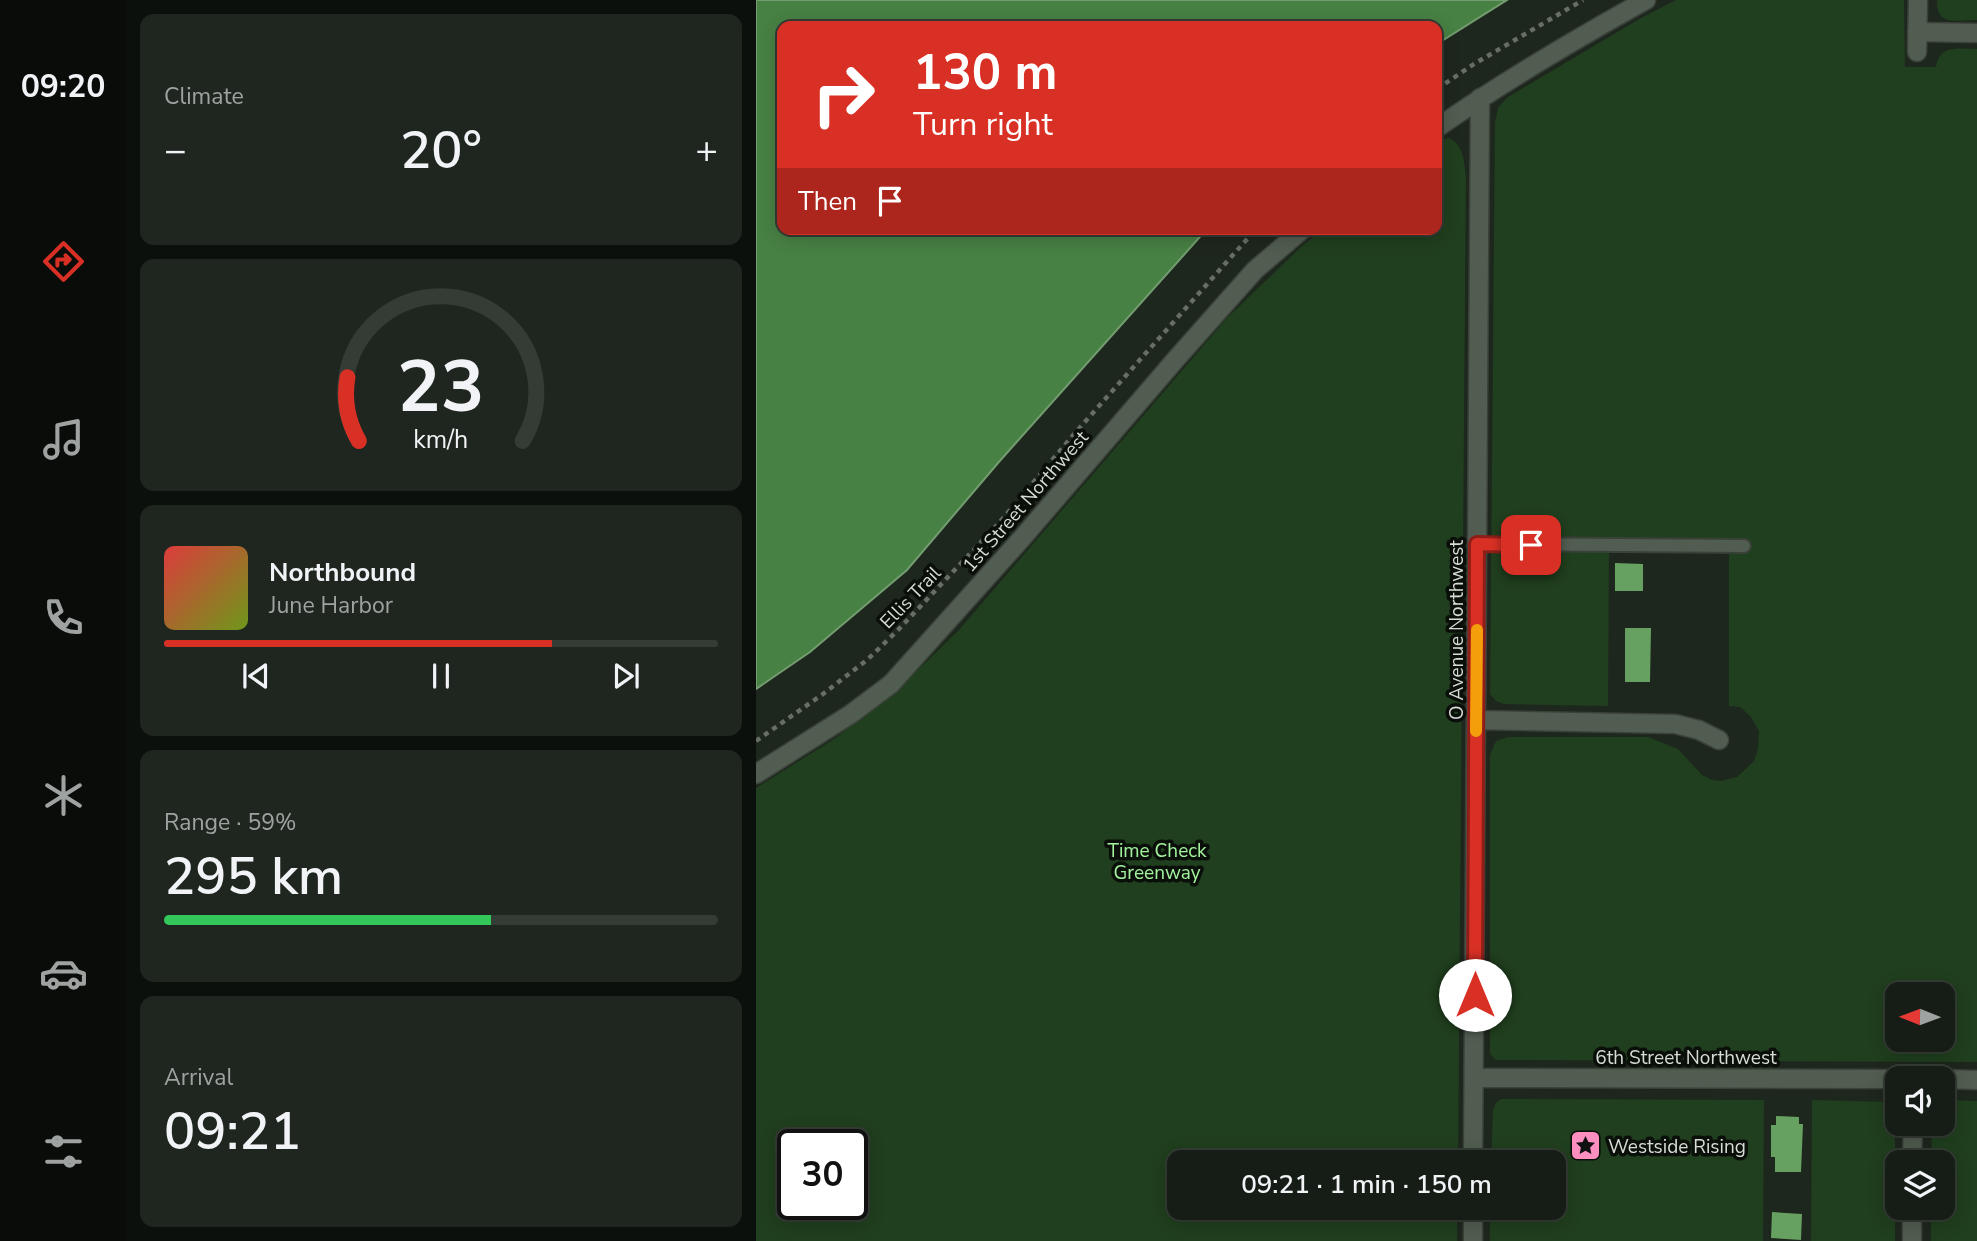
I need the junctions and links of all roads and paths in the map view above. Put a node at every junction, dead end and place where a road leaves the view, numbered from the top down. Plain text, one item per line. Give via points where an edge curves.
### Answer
1 (1583, 0) edge
2 (1646, 0) edge
3 (1918, 0) edge
4 (1917, 32) junction
5 (1977, 33) edge
6 (1917, 52) dead end
7 (1442, 86) edge
8 (1480, 98) junction
9 (1442, 125) edge
10 (1251, 235) edge
11 (1296, 235) edge
12 (1477, 544) junction
13 (1744, 546) dead end
14 (1476, 720) junction
15 (1719, 740) dead end
16 (756, 741) edge
17 (756, 774) edge
18 (1474, 1077) junction
19 (1885, 1079) edge
20 (1955, 1079) edge
21 (1977, 1080) edge
22 (1473, 1150) edge
23 (1473, 1220) edge
24 (1912, 1220) edge
25 (1473, 1241) edge
26 (1912, 1241) edge

1 - 7 path
2 - 8 street
3 - 4 street
4 - 5 street
4 - 6 street
8 - 9 street
8 - 12 street, O Avenue Northwest
10 - 16 path, Ellis Trail via 999,523 898,630 867,660
11 - 17 street, 1st Street Northwest via 1246,280 891,684
12 - 13 lane
12 - 14 street, O Avenue Northwest
14 - 15 street via 1675,724
14 - 18 street, O Avenue Northwest
18 - 19 street, 6th Street Northwest
18 - 22 street, O Avenue Northwest
20 - 21 street
23 - 25 street
24 - 26 street

